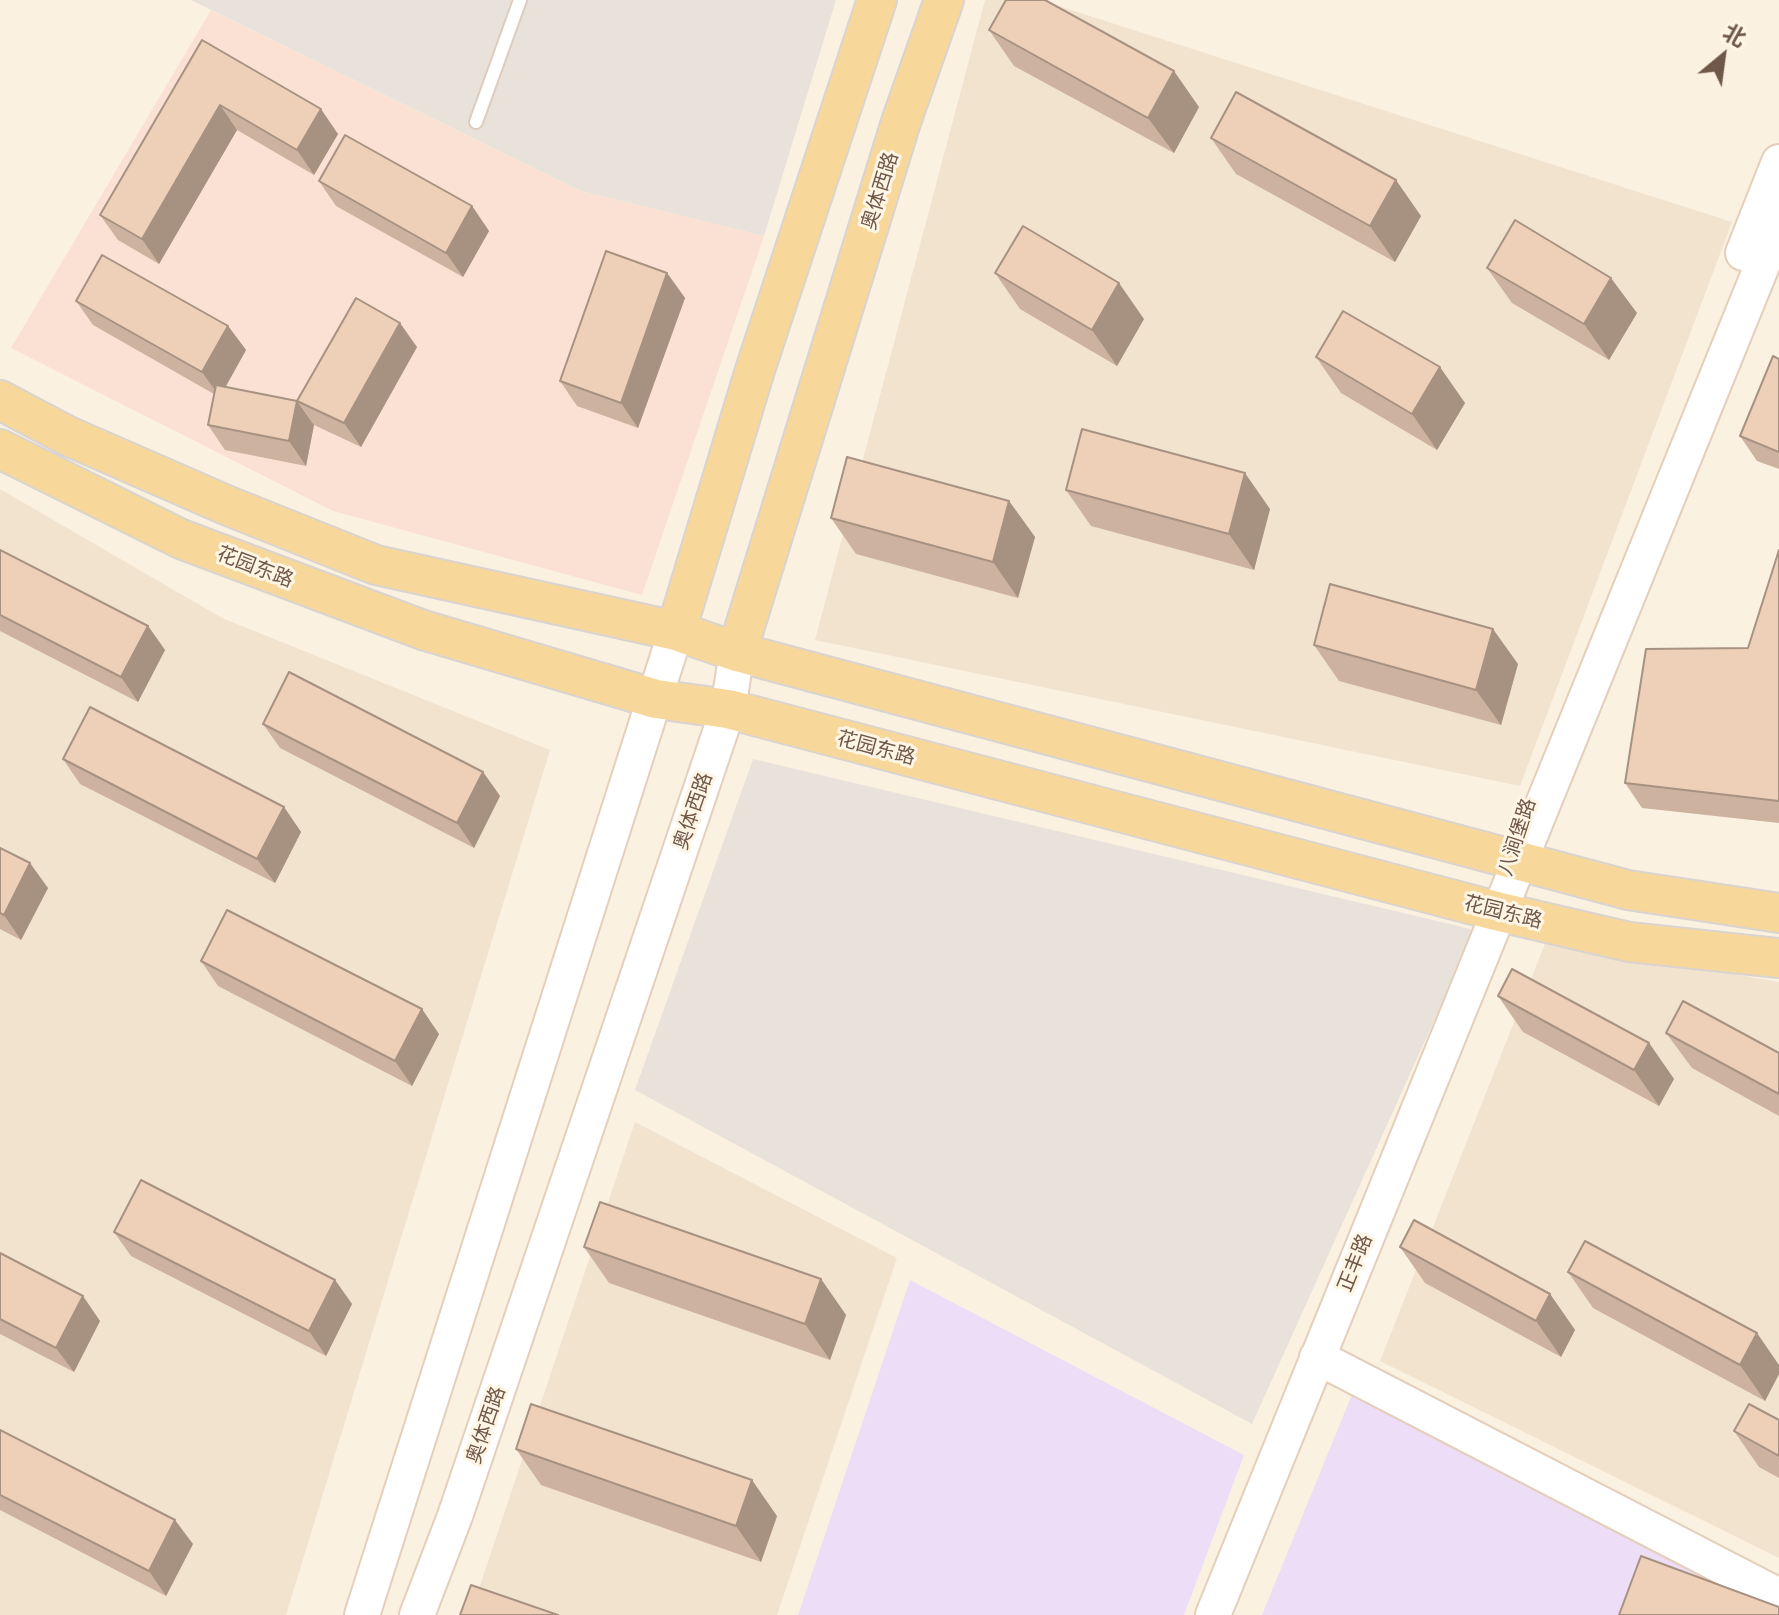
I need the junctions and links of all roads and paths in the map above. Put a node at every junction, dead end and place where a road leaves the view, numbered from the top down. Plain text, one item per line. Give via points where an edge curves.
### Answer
1 (520, 0) edge
2 (877, 0) edge
3 (944, 0) edge
4 (476, 122) dead end
5 (1779, 162) edge
6 (1779, 224) edge
7 (0, 400) edge
8 (0, 449) edge
9 (676, 631) junction
10 (737, 652) junction
11 (656, 699) junction
12 (728, 709) junction
13 (1514, 861) junction
14 (1496, 911) junction
15 (1779, 913) edge
16 (1779, 958) edge
17 (1317, 1357) junction
18 (1779, 1596) edge
19 (362, 1615) edge
20 (417, 1615) edge
21 (1213, 1615) edge

1 - 4 lane
2 - 9 main road
3 - 10 main road, 奥体西路 via 901,122
5 - 13 street, 八涧堡路
6 - 13 street, 八涧堡路
7 - 9 main road via 211,499 376,565
8 - 11 main road, 花园东路 via 181,539 423,630
9 - 10 main road
9 - 11 street
10 - 12 street, 奥体西路
10 - 13 main road
11 - 12 main road, 花园东路
11 - 19 street
12 - 14 main road, 花园东路
12 - 20 street, 奥体西路
13 - 14 street, 八涧堡路
13 - 15 main road via 1628,890
14 - 16 main road, 花园东路 via 1629,942
14 - 17 street, 正丰路
17 - 18 street
17 - 21 street, 正丰路

